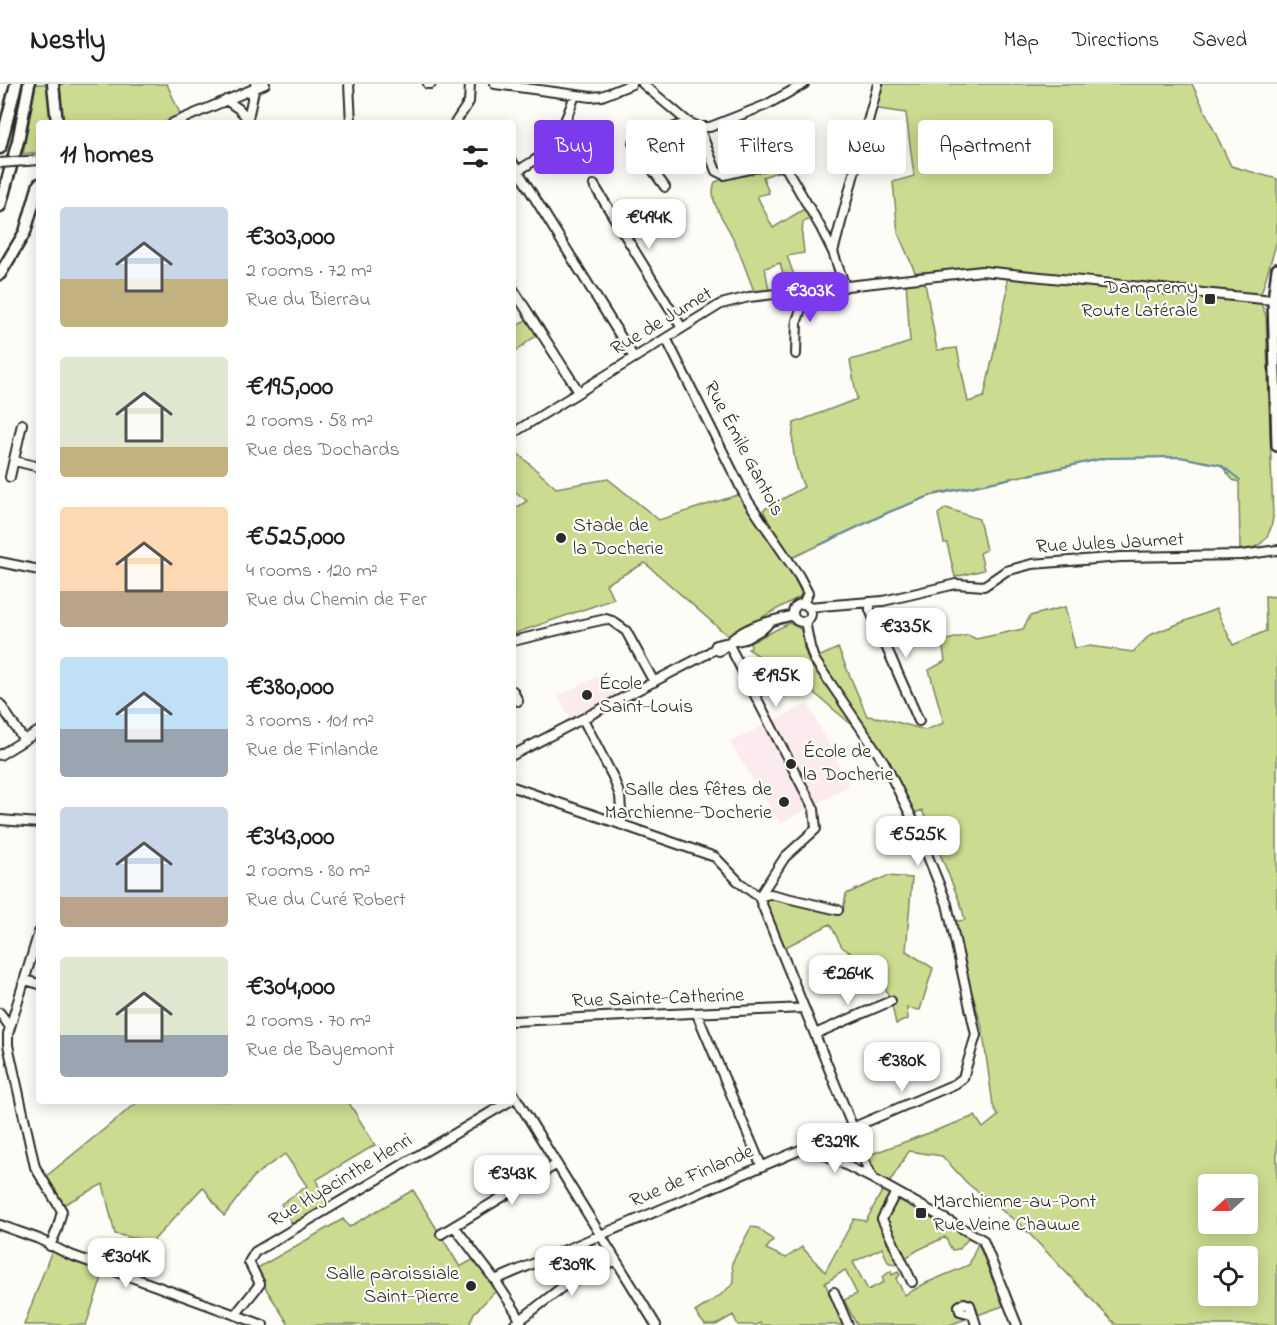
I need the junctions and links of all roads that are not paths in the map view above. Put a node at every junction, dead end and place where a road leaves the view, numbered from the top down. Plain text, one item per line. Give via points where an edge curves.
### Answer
1 (16, 84) edge
2 (29, 84) edge
3 (53, 84) edge
4 (265, 84) edge
5 (349, 84) edge
6 (470, 84) edge
7 (495, 84) edge
8 (632, 84) edge
9 (643, 84) edge
10 (804, 84) edge
11 (878, 84) edge
12 (255, 86) edge
13 (575, 95) junction
14 (226, 100) junction
15 (57, 120) edge
16 (180, 120) edge
17 (246, 120) edge
18 (247, 120) edge
19 (351, 120) edge
20 (457, 120) edge
21 (686, 120) edge
22 (706, 127) edge
23 (706, 145) edge
24 (0, 147) edge
25 (36, 160) edge
26 (0, 163) edge
27 (516, 167) edge
28 (516, 169) edge
29 (656, 174) edge
30 (594, 185) dead end
31 (666, 187) dead end
32 (36, 194) edge
33 (0, 206) edge
34 (833, 252) junction
35 (1277, 269) edge
36 (0, 274) edge
37 (845, 287) junction
38 (802, 291) junction
39 (516, 294) edge
40 (1273, 300) junction
41 (682, 328) junction
42 (666, 338) junction
43 (796, 354) dead end
44 (634, 358) junction
45 (579, 392) junction
46 (22, 424) dead end
47 (516, 431) edge
48 (1277, 446) edge
49 (15, 461) junction
50 (36, 466) edge
51 (10, 477) dead end
52 (1277, 550) edge
53 (0, 562) edge
54 (36, 569) edge
55 (870, 602) junction
56 (806, 606) junction
57 (793, 615) junction
58 (805, 621) junction
59 (516, 640) edge
60 (728, 643) junction
61 (654, 682) junction
62 (516, 698) edge
63 (518, 702) dead end
64 (0, 705) edge
65 (583, 719) junction
66 (919, 721) dead end
67 (36, 733) edge
68 (24, 740) junction
69 (516, 753) edge
70 (0, 755) edge
71 (516, 788) edge
72 (0, 820) edge
73 (36, 823) edge
74 (622, 825) junction
75 (759, 897) junction
76 (838, 910) dead end
77 (36, 942) edge
78 (25, 980) junction
79 (36, 983) edge
80 (891, 1001) dead end
81 (804, 1008) junction
82 (0, 1013) edge
83 (697, 1014) junction
84 (516, 1021) edge
85 (10, 1027) junction
86 (815, 1034) junction
87 (516, 1102) edge
88 (503, 1104) edge
89 (851, 1128) junction
90 (808, 1146) junction
91 (557, 1164) junction
92 (761, 1165) junction
93 (873, 1179) junction
94 (896, 1192) junction
95 (0, 1225) edge
96 (454, 1226) junction
97 (441, 1234) dead end
98 (600, 1235) junction
99 (50, 1246) junction
100 (560, 1252) junction
101 (616, 1260) junction
102 (495, 1280) junction
103 (575, 1281) junction
104 (912, 1282) dead end
105 (834, 1292) dead end
106 (971, 1314) dead end
107 (235, 1315) junction
108 (519, 1323) edge
109 (263, 1325) edge
110 (656, 1325) edge
111 (848, 1325) edge
112 (976, 1325) edge
113 (1017, 1325) edge

1 - 24 highway
2 - 33 highway
3 - 15 highway
4 - 12 street
5 - 19 street
6 - 20 street via 469,102
7 - 13 street
8 - 13 street via 602,96
9 - 21 street
10 - 22 street via 766,105
11 - 34 street
12 - 14 street
12 - 18 street
13 - 27 street via 568,117 550,146 543,154
14 - 16 street
14 - 17 street
23 - 34 street via 720,174 771,164 786,168
25 - 26 street, bridge
28 - 44 street
29 - 31 street
30 - 41 street
32 - 36 highway via 25,232
34 - 37 street
35 - 40 main road
37 - 38 street, Rue de Jumet
37 - 40 street, Rue de Jumet via 982,271
38 - 41 street, Rue de Jumet via 732,300
38 - 43 street
39 - 45 street
40 - 48 main road
41 - 42 street, Rue de Jumet
42 - 44 street, Rue de Jumet
42 - 56 street, Rue Émile Gantois via 746,498 808,593
44 - 45 street, Rue de Jumet
45 - 47 street, Rue de Jumet
46 - 49 street
49 - 50 street
49 - 51 street
52 - 55 street, Rue Jules Jaumet via 1032,564 1006,571 984,586 956,585
53 - 54 street
55 - 56 street, Rue Jules Jaumet
55 - 66 street via 870,610
56 - 57 street via 795,607
56 - 58 street via 810,615
57 - 58 street via 798,621
57 - 60 street via 762,622
58 - 89 street, Rue de Finlande via 814,658 884,762 915,824 947,904 976,1035 963,1078 955,1084
59 - 61 street via 606,619 626,631
60 - 61 street via 721,642
60 - 75 street via 814,809 816,830 785,857
61 - 65 street
62 - 63 street
64 - 68 street
65 - 69 street
65 - 74 street via 620,796
67 - 68 street
68 - 70 street
71 - 74 street
72 - 73 street
74 - 75 street via 715,857
75 - 76 street via 770,894
75 - 81 street
77 - 78 street
78 - 79 street
78 - 85 street
80 - 86 street
81 - 83 street, Rue Sainte-Catherine
81 - 86 street
82 - 85 street
83 - 84 street, Rue Sainte-Catherine
83 - 92 street
85 - 99 street via 8,1046 35,1167 62,1213
86 - 89 street
87 - 91 street
88 - 107 street, Rue Hyacinthe Henri via 255,1252 249,1262 260,1284
89 - 90 street, Rue de Finlande
89 - 93 street
90 - 92 street, Rue de Finlande
90 - 93 street
91 - 96 street
91 - 98 street
92 - 98 street, Rue de Finlande
93 - 94 street
94 - 104 street via 882,1219
94 - 113 street via 983,1240
95 - 99 street
96 - 97 street
96 - 102 street
98 - 100 street, Rue de Finlande
98 - 101 street
99 - 107 street
100 - 102 street, Rue de Finlande
100 - 103 street
101 - 103 street
101 - 110 street
102 - 108 street
103 - 108 street
105 - 111 street
106 - 112 street
107 - 109 street

